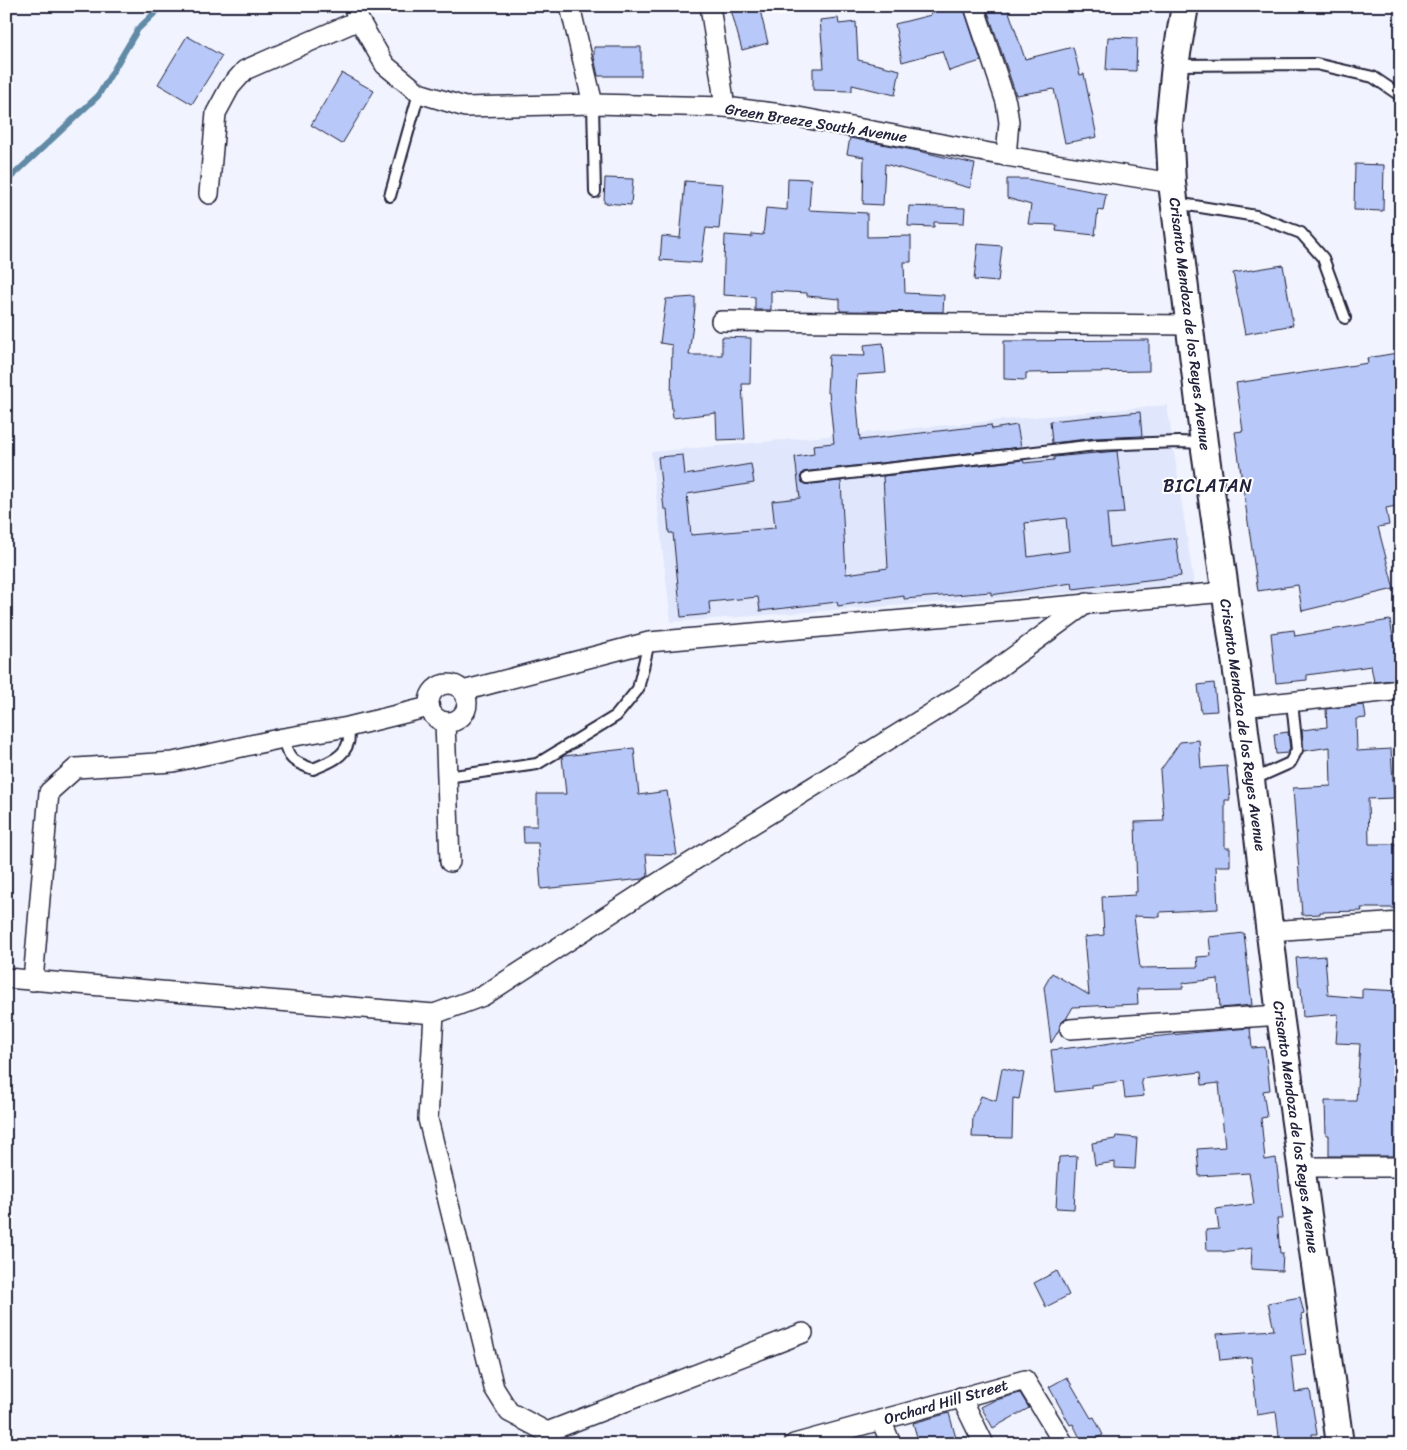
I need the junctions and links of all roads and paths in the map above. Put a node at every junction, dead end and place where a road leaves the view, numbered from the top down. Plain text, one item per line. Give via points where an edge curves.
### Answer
1 (570, 6) edge
2 (710, 6) edge
3 (974, 6) edge
4 (1186, 6) edge
5 (356, 13) edge
6 (1175, 64) junction
7 (419, 93) junction
8 (1401, 96) edge
9 (593, 104) junction
10 (726, 107) junction
11 (1006, 156) junction
12 (595, 192) dead end
13 (1173, 193) junction
14 (209, 194) dead end
15 (390, 196) dead end
16 (1345, 318) dead end
17 (721, 321) dead end
18 (1190, 324) junction
19 (1204, 443) junction
20 (807, 478) dead end
21 (1226, 592) junction
22 (1086, 603) junction
23 (649, 642) junction
24 (1401, 690) edge
25 (463, 691) junction
26 (1292, 702) junction
27 (430, 707) junction
28 (1242, 707) junction
29 (445, 722) junction
30 (348, 727) junction
31 (283, 738) junction
32 (447, 777) junction
33 (1251, 780) junction
34 (450, 862) dead end
35 (1401, 922) edge
36 (1270, 931) junction
37 (6, 978) edge
38 (33, 981) junction
39 (434, 1014) junction
40 (1280, 1015) junction
41 (1070, 1028) dead end
42 (1401, 1166) edge
43 (1302, 1167) junction
44 (803, 1333) dead end
45 (961, 1397) junction
46 (881, 1420) junction
47 (794, 1444) edge
48 (891, 1444) edge
49 (984, 1444) edge
50 (1064, 1444) edge
51 (1340, 1444) edge

1 - 9 street
2 - 10 street
3 - 11 street via 1006,102 1009,122
4 - 6 main road, Crisanto Mendoza de los Reyes Avenue
5 - 7 street, Green Breeze South Avenue via 385,66
5 - 14 street via 245,70 230,87 216,113
6 - 8 lane via 1316,64 1373,77
6 - 13 main road, Crisanto Mendoza de los Reyes Avenue via 1169,125
7 - 9 street, Green Breeze South Avenue via 465,107
7 - 15 lane
9 - 10 street, Green Breeze South Avenue
9 - 12 lane
10 - 11 street, Green Breeze South Avenue via 782,114
11 - 13 street, Green Breeze South Avenue
13 - 16 lane via 1256,216 1301,233 1323,258
13 - 18 main road, Crisanto Mendoza de los Reyes Avenue
17 - 18 street
18 - 19 main road, Crisanto Mendoza de los Reyes Avenue
19 - 20 lane via 1096,445
19 - 21 main road, Crisanto Mendoza de los Reyes Avenue
21 - 22 street
21 - 28 main road, Crisanto Mendoza de los Reyes Avenue
22 - 23 street
22 - 39 street via 964,693 483,996
23 - 25 street
23 - 32 lane via 638,689 616,716 538,764
24 - 26 street
25 - 27 street via 456,686 440,686 433,692
25 - 29 street via 467,706 464,714 452,722
26 - 28 street
26 - 33 lane via 1297,750 1290,763
27 - 29 street via 435,717
27 - 30 street
28 - 33 main road, Crisanto Mendoza de los Reyes Avenue
29 - 32 street
30 - 31 street
30 - 31 lane via 348,744 341,754 313,769 295,763
31 - 38 street via 173,762 76,768 49,792
32 - 34 street
33 - 36 main road, Crisanto Mendoza de los Reyes Avenue
35 - 36 street
36 - 40 main road, Crisanto Mendoza de los Reyes Avenue
37 - 38 street
38 - 39 street
39 - 44 street via 428,1119 494,1388 509,1412 547,1432
40 - 41 street
40 - 43 main road, Crisanto Mendoza de los Reyes Avenue
42 - 43 street
43 - 51 main road, Crisanto Mendoza de los Reyes Avenue
45 - 46 street, Orchard Hill Street
45 - 49 street
45 - 50 street, Orchard Hill Street via 1025,1380
46 - 47 street, Orchard Hill Street
46 - 48 street

